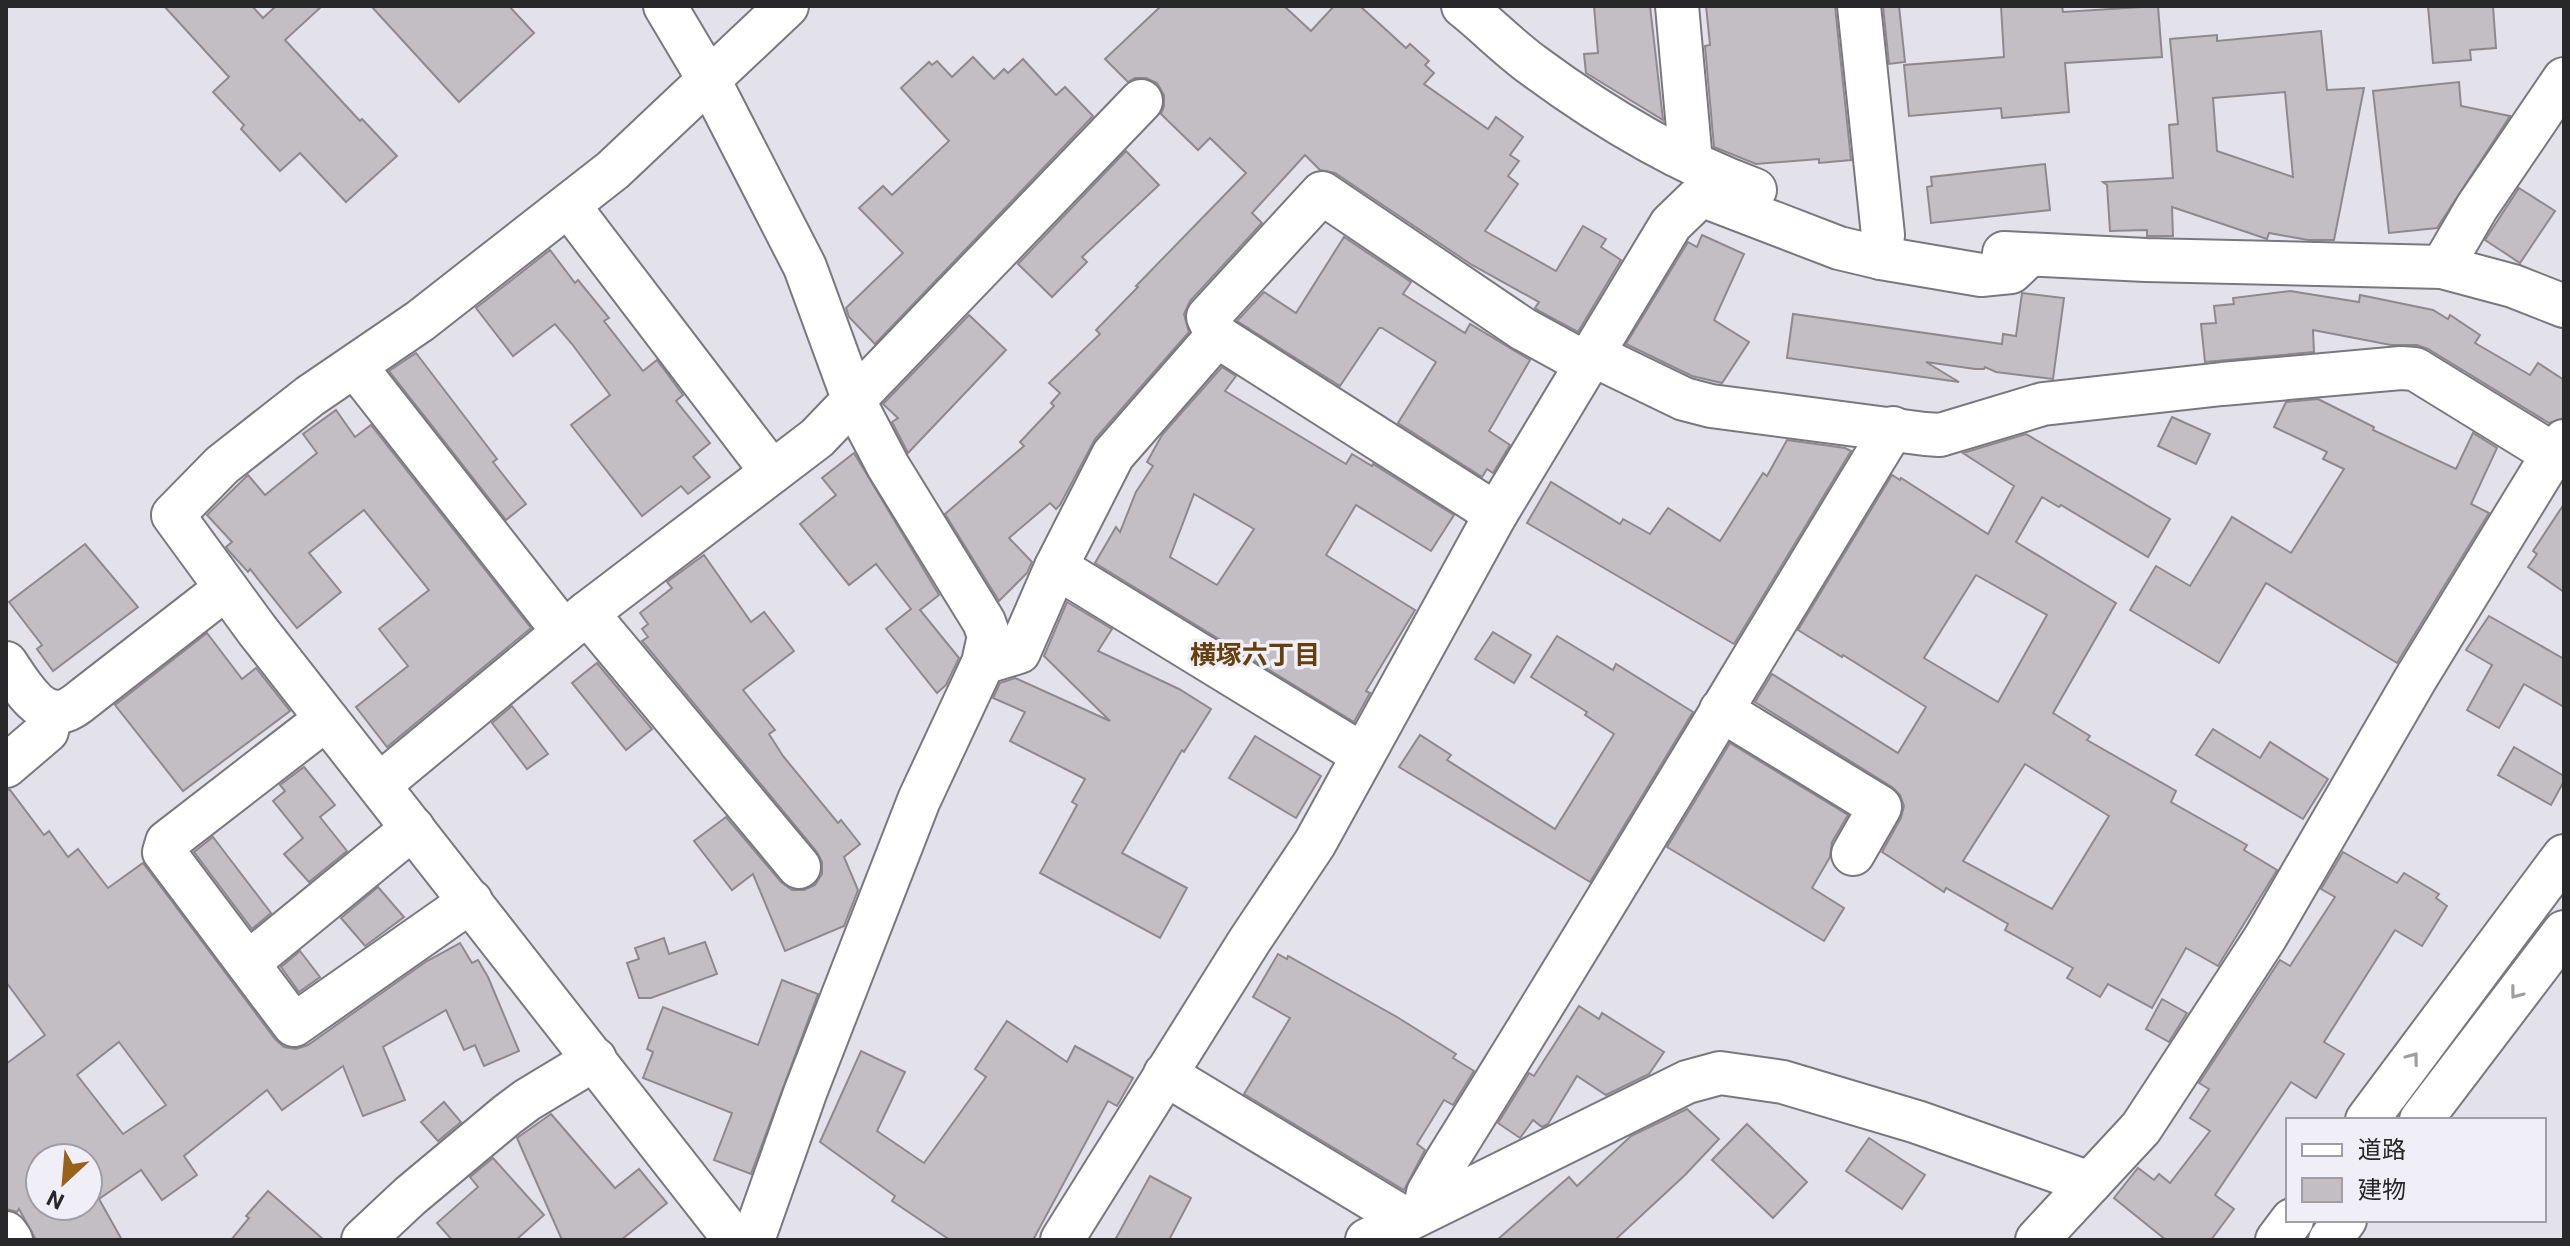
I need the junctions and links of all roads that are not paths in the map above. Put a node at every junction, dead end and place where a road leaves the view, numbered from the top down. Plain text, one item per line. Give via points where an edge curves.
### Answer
1 (665, 6) edge
2 (787, 6) edge
3 (1463, 6) edge
4 (1677, 6) edge
5 (1859, 6) edge
6 (2564, 79) edge
7 (709, 80) junction
8 (1141, 101) dead end
9 (1691, 162) junction
10 (569, 206) junction
11 (1882, 246) junction
12 (2442, 267) junction
13 (2564, 306) edge
14 (1217, 336) junction
15 (1590, 359) junction
16 (355, 366) junction
17 (854, 401) junction
18 (1893, 428) junction
19 (2558, 448) edge
20 (772, 472) junction
21 (1496, 514) junction
22 (1056, 567) junction
23 (225, 589) junction
24 (576, 622) junction
25 (6, 663) edge
26 (983, 663) junction
27 (1721, 710) junction
28 (51, 711) junction
29 (326, 719) junction
30 (1363, 755) junction
31 (6, 766) edge
32 (379, 785) junction
33 (413, 828) junction
34 (1853, 854) dead end
35 (2564, 856) edge
36 (799, 867) dead end
37 (471, 901) junction
38 (2564, 932) edge
39 (248, 963) junction
40 (595, 1059) junction
41 (1165, 1074) junction
42 (2368, 1118) edge
43 (2423, 1118) edge
44 (2090, 1183) junction
45 (1416, 1215) junction
46 (2290, 1222) edge
47 (2344, 1222) edge
48 (6, 1233) edge
49 (11, 1240) edge
50 (363, 1240) edge
51 (735, 1240) edge
52 (753, 1240) edge
53 (1062, 1240) edge
54 (1367, 1240) edge
55 (2037, 1240) edge
56 (2277, 1240) edge
57 (2330, 1240) edge

1 - 7 street
2 - 7 street
3 - 9 street via 1531,64 1609,119
4 - 9 street
5 - 11 street
6 - 12 street
7 - 10 street
7 - 17 street via 805,267
8 - 17 street
9 - 11 street
10 - 16 street
10 - 20 street
11 - 12 street via 1981,275 2011,272 2029,255
11 - 15 street via 1839,248 1699,197 1671,224
12 - 13 street
14 - 15 street via 1208,317 1322,193 1523,329
14 - 21 street
14 - 22 street via 1113,455
15 - 18 street via 1711,406
15 - 21 street
16 - 23 street via 222,465 173,515
16 - 24 street
17 - 20 street
17 - 26 street via 984,622 989,636
18 - 19 street via 1940,435 2043,404 2401,368 2415,369
18 - 27 street
19 - 44 street via 2265,938 2141,1128
20 - 24 street
21 - 30 street
22 - 26 street via 1019,652
22 - 30 street
23 - 28 street via 75,706
23 - 29 street
24 - 32 street
24 - 36 street
25 - 28 street via 28,695
26 - 52 street via 919,800
27 - 34 street via 1880,807
27 - 45 street
28 - 31 street via 47,731
29 - 32 street
29 - 39 street via 167,842 164,852
30 - 41 street via 1315,843
32 - 33 street
33 - 37 street
33 - 39 street
42 -> 35 street
37 - 39 street via 294,1025
37 - 40 street
38 -> 43 street
40 - 50 street via 507,1115
40 - 51 street
41 - 45 street
41 - 53 street
44 - 45 street via 1783,1082 1720,1073 1687,1082
44 - 55 street
45 - 54 street
46 - 56 street
47 - 57 street
48 - 49 street

